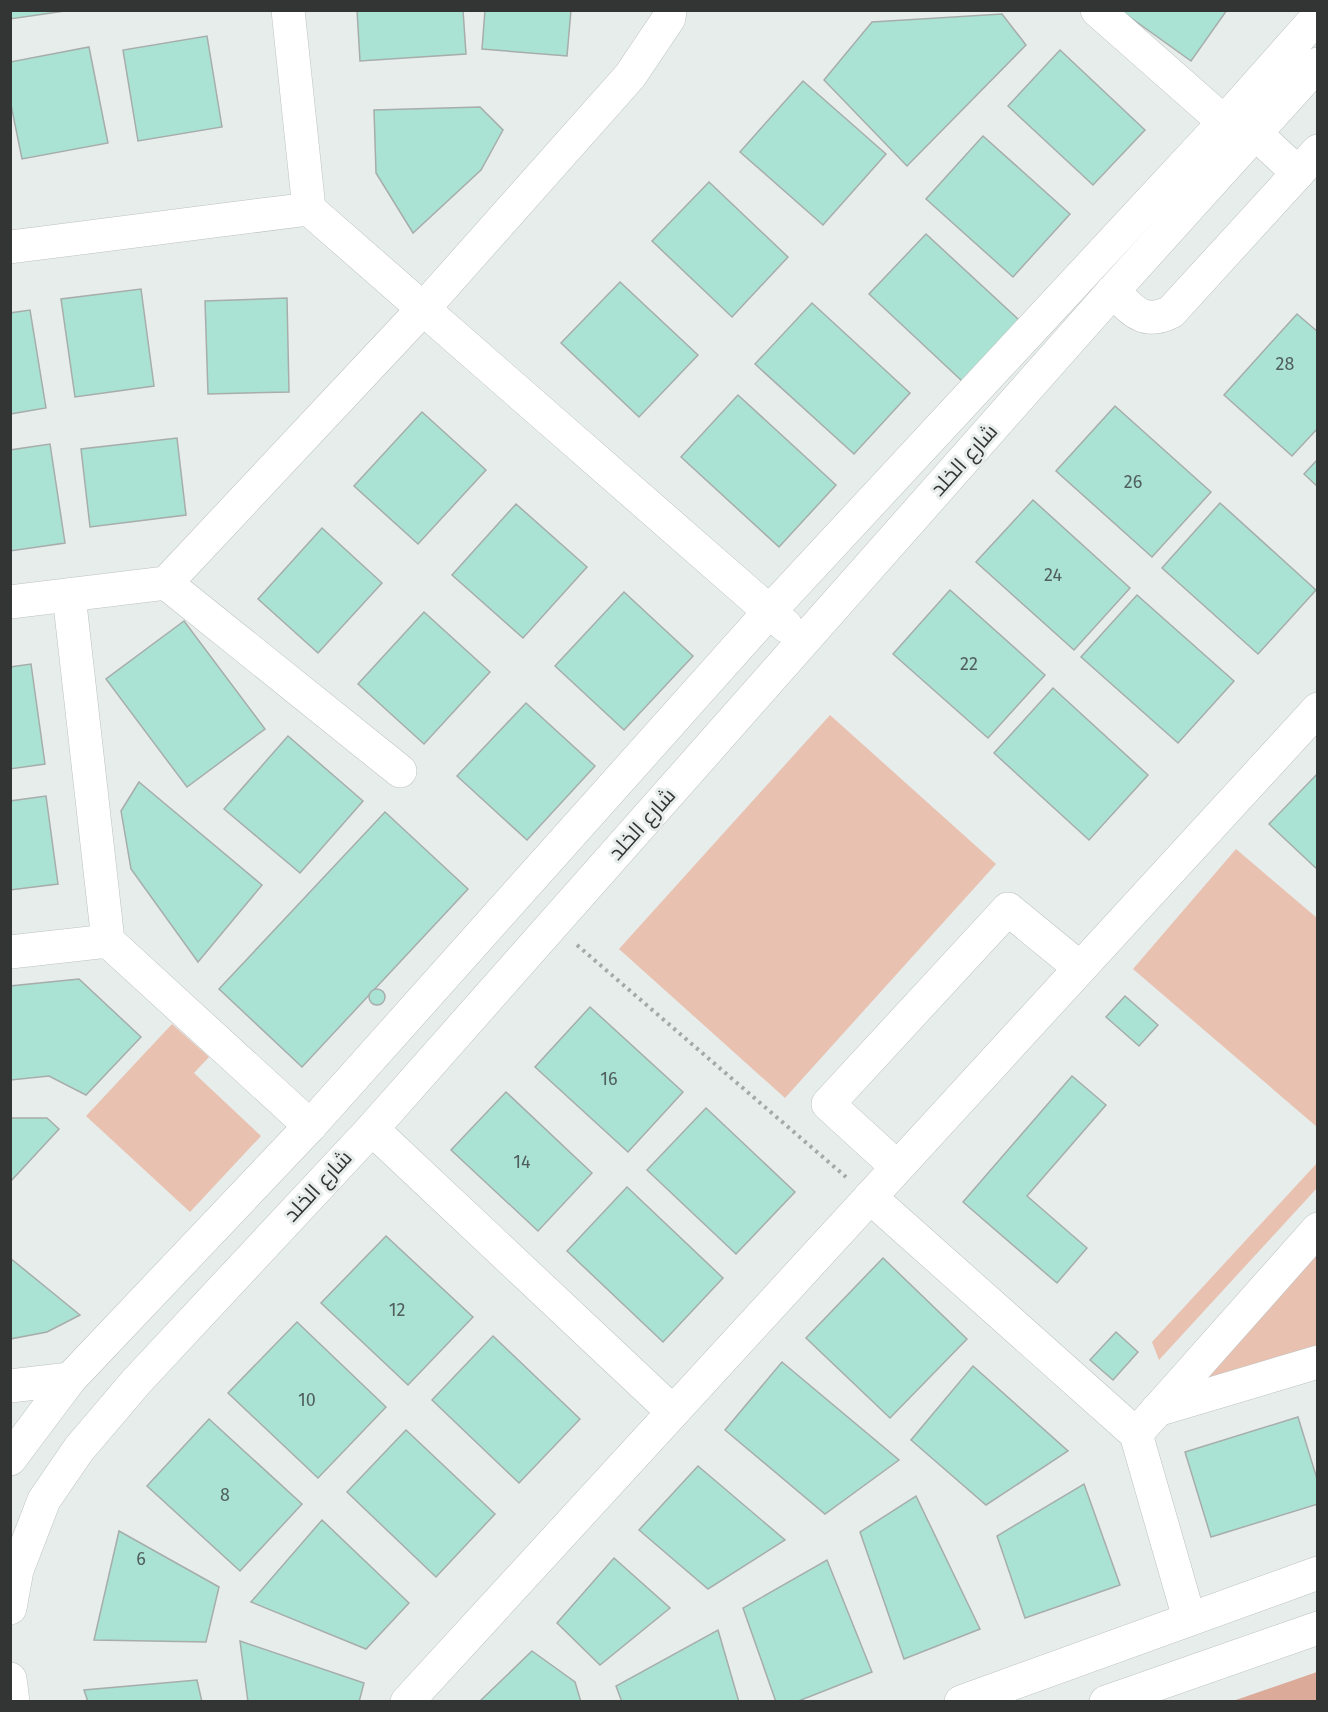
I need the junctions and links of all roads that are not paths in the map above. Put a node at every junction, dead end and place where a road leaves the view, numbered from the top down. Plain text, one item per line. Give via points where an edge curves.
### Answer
1 (288, 10) edge
2 (670, 10) edge
3 (1097, 10) edge
4 (1317, 16) edge
5 (1317, 64) edge
6 (1224, 122) junction
7 (1256, 134) junction
8 (1308, 162) edge
9 (309, 209) junction
10 (10, 248) edge
11 (1113, 291) junction
12 (423, 309) junction
13 (166, 583) junction
14 (69, 595) junction
15 (10, 602) edge
16 (769, 612) junction
17 (803, 641) junction
18 (1317, 709) edge
19 (400, 771) dead end
20 (108, 941) junction
21 (10, 952) edge
22 (1080, 968) junction
23 (310, 1126) junction
24 (372, 1129) junction
25 (897, 1167) junction
26 (870, 1197) junction
27 (1317, 1229) edge
28 (101, 1347) junction
29 (1317, 1362) edge
30 (70, 1379) junction
31 (136, 1382) junction
32 (10, 1386) edge
33 (1157, 1410) junction
34 (673, 1412) junction
35 (1136, 1434) junction
36 (10, 1459) edge
37 (1317, 1573) edge
38 (10, 1608) edge
39 (1189, 1618) junction
40 (1317, 1628) edge
41 (10, 1679) edge
42 (13, 1701) edge
43 (407, 1701) edge
44 (961, 1701) edge
45 (1106, 1701) edge

1 - 9 street
2 - 12 street via 669,18 630,76
3 - 6 street
4 - 6 street
5 - 7 street, شارع الخلد
6 - 16 street
7 - 8 street
7 - 11 street, شارع الخلد
8 - 11 street via 1171,312 1160,318 1148,318 1135,313
9 - 10 street
9 - 12 street
11 - 17 street, شارع الخلد
12 - 13 street
12 - 16 street
13 - 14 street
13 - 19 street
14 - 15 street
14 - 20 street
16 - 17 street
16 - 23 street
17 - 24 street, شارع الخلد
18 - 22 street
20 - 21 street
20 - 23 street
22 - 25 street
22 - 25 street via 1008,909 953,968 828,1104
23 - 28 street
24 - 31 street, شارع الخلد
24 - 34 street
25 - 26 street
26 - 34 street
26 - 35 street
27 - 33 street
28 - 30 street
28 - 31 street
29 - 33 street
30 - 32 street
30 - 36 street
31 - 38 street, شارع الخلد via 79,1449 44,1500 17,1570
33 - 35 street
34 - 43 street
35 - 39 street
37 - 39 street
39 - 44 street
40 - 45 street
41 - 42 street

